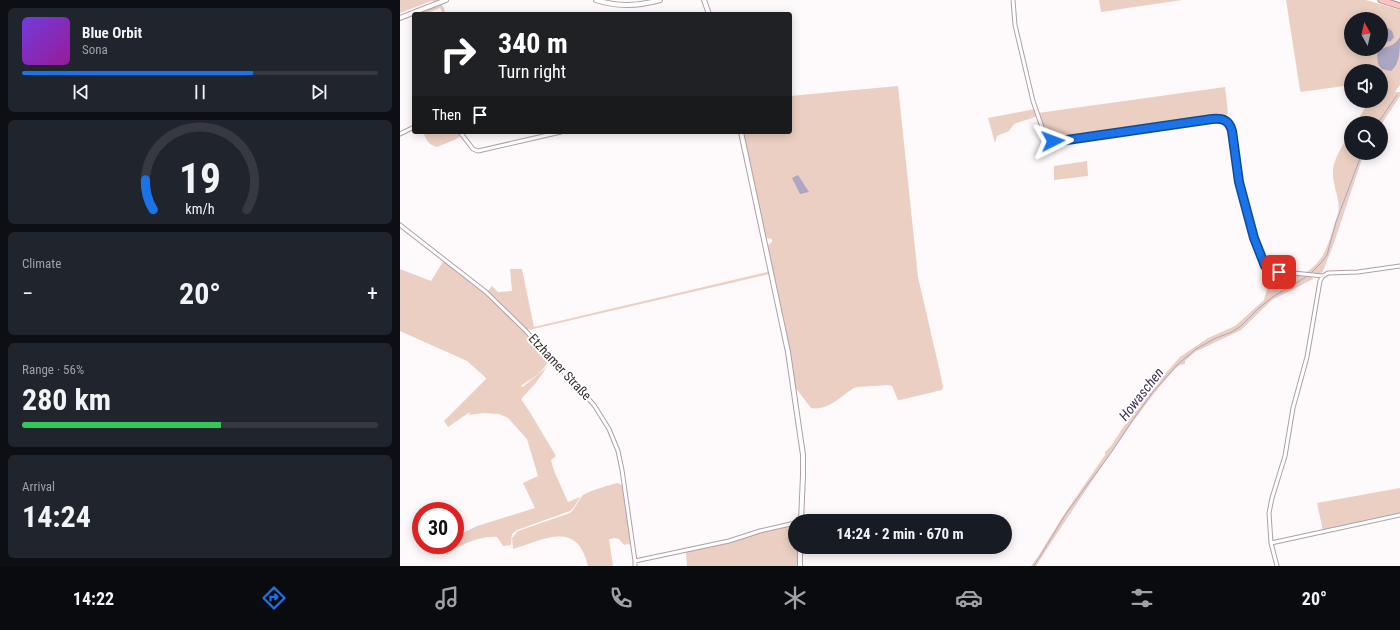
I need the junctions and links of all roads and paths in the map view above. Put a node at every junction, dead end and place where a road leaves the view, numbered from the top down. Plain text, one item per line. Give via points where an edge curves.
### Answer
1 (446, 0) edge
2 (596, 0) edge
3 (660, 0) edge
4 (704, 0) edge
5 (1013, 0) edge
6 (1380, 0) edge
7 (1400, 6) edge
8 (415, 12) edge
9 (708, 12) edge
10 (412, 13) edge
11 (400, 18) edge
12 (412, 128) edge
13 (400, 134) edge
14 (462, 134) edge
15 (552, 134) edge
16 (741, 134) edge
17 (400, 225) edge
18 (1400, 266) edge
19 (1323, 276) junction
20 (802, 514) edge
21 (1400, 514) edge
22 (788, 525) edge
23 (1271, 543) junction
24 (800, 554) edge
25 (635, 561) junction
26 (635, 566) edge
27 (800, 566) edge
28 (1277, 566) edge

1 - 8 street
2 - 3 street via 627,5
4 - 9 street
5 - 19 street via 1018,38 1033,101 1048,138 1060,141 1212,119 1226,120 1232,131 1245,210 1263,263 1274,271
6 - 7 highway
10 - 11 street
12 - 13 street
14 - 15 street via 473,149 478,151
16 - 20 street via 788,352 803,455
17 - 25 street, Etzhamer Straße via 486,292 594,405 609,429 619,456
18 - 19 street via 1358,272 1335,272
19 - 23 street via 1318,289 1307,357 1289,425 1285,456 1270,506
21 - 23 street
22 - 25 street
23 - 28 street
24 - 27 street
25 - 26 street, Etzhamer Straße

